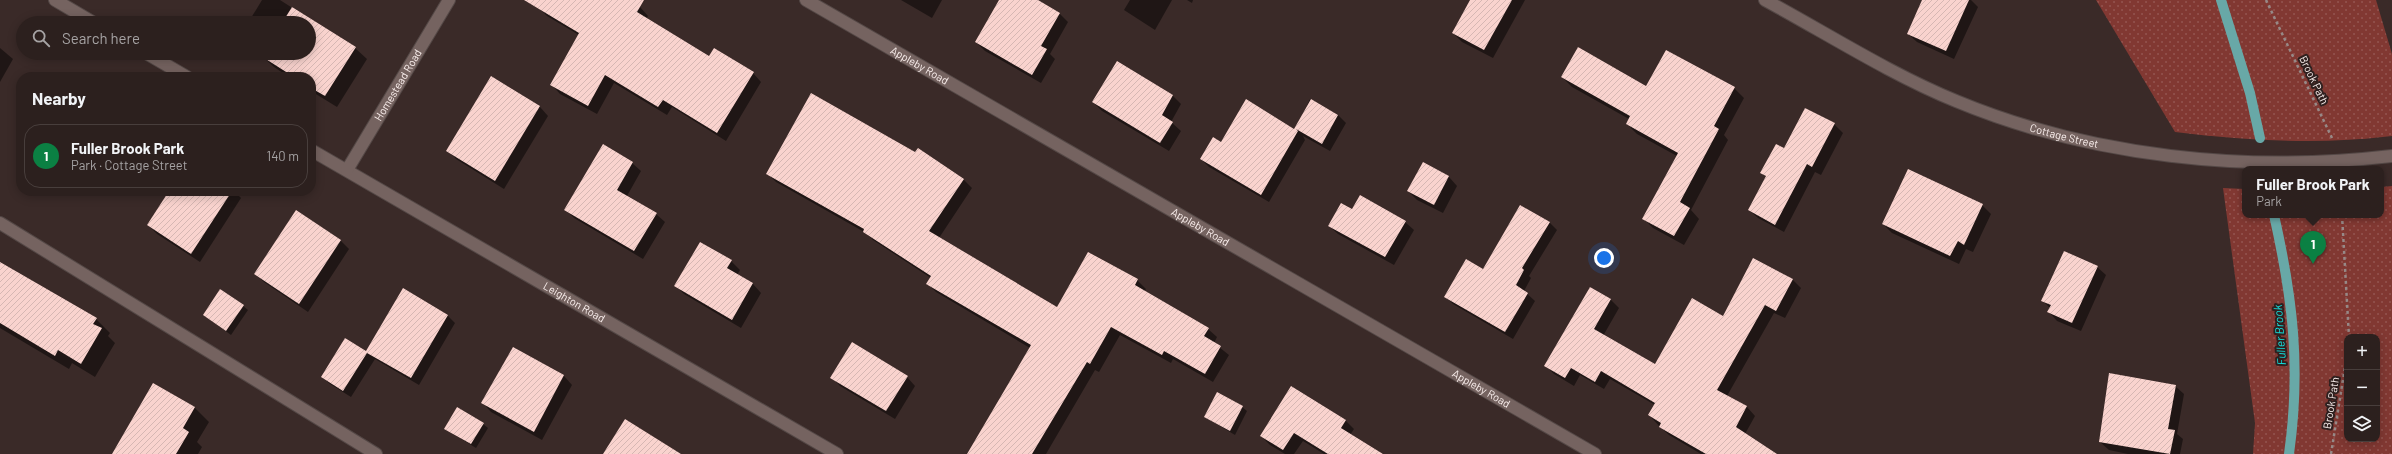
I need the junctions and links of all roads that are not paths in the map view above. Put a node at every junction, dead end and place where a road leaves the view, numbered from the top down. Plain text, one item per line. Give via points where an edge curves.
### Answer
1 (55, 0) edge
2 (448, 0) edge
3 (806, 0) edge
4 (1765, 0) edge
5 (82, 16) edge
6 (158, 60) edge
7 (178, 72) edge
8 (316, 153) edge
9 (2392, 156) edge
10 (347, 170) junction
11 (0, 223) edge
12 (376, 454) edge
13 (837, 454) edge
14 (1595, 454) edge

1 - 5 street
2 - 10 street, Homestead Road
3 - 14 street, Appleby Road
4 - 9 street, Cottage Street via 1914,82 1983,112 2072,139 2166,155 2259,161 2339,160
6 - 7 street
8 - 10 street, Leighton Road
10 - 13 street, Leighton Road
11 - 12 street

